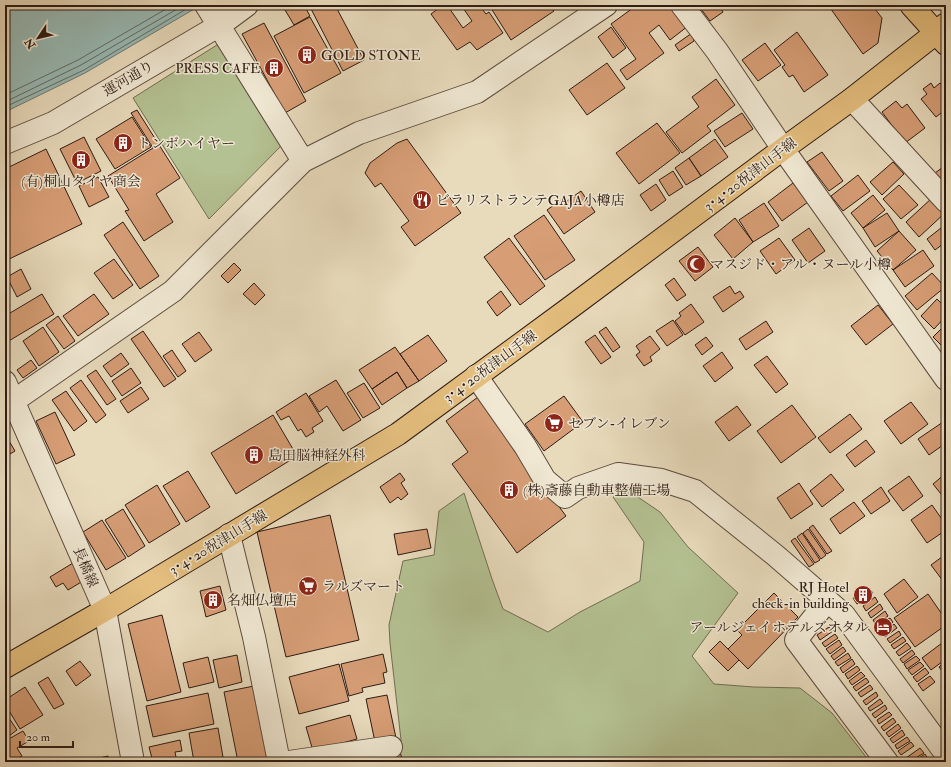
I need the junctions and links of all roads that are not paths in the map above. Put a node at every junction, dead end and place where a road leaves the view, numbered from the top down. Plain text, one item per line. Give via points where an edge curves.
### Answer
1 (206, 5) edge
2 (247, 5) edge
3 (606, 5) edge
4 (682, 5) edge
5 (911, 5) edge
6 (220, 25) junction
7 (943, 34) edge
8 (852, 99) junction
9 (5, 143) edge
10 (783, 149) junction
11 (303, 161) junction
12 (946, 201) edge
13 (476, 376) junction
14 (946, 379) edge
15 (8, 397) edge
16 (229, 535) junction
17 (828, 601) junction
18 (105, 610) junction
19 (5, 667) edge
20 (390, 747) dead end
21 (946, 754) edge
22 (133, 762) edge
23 (279, 762) edge
24 (289, 762) edge
25 (887, 762) edge

1 - 6 street
2 - 6 street, 運河通り
3 - 11 street via 476,92 359,133
4 - 10 street via 722,58
5 - 7 main road
6 - 9 street, 運河通り via 52,123
6 - 11 street
7 - 8 main road, 3･4･20祝津山手線
8 - 10 main road, 3･4･20祝津山手線
8 - 12 street
10 - 13 main road, 3･4･20祝津山手線
10 - 14 street
11 - 15 street via 173,291
13 - 16 main road, 3･4･20祝津山手線 via 398,434
13 - 17 street via 525,446 545,480 565,497 578,488 618,474 661,480 695,490
15 - 18 street, 長橋線
16 - 18 main road, 3･4･20祝津山手線
16 - 23 street via 254,637
17 - 21 street via 844,615
17 - 25 street via 796,640
18 - 19 main road, 3･4･20祝津山手線
18 - 22 street, 長橋線
20 - 24 street

